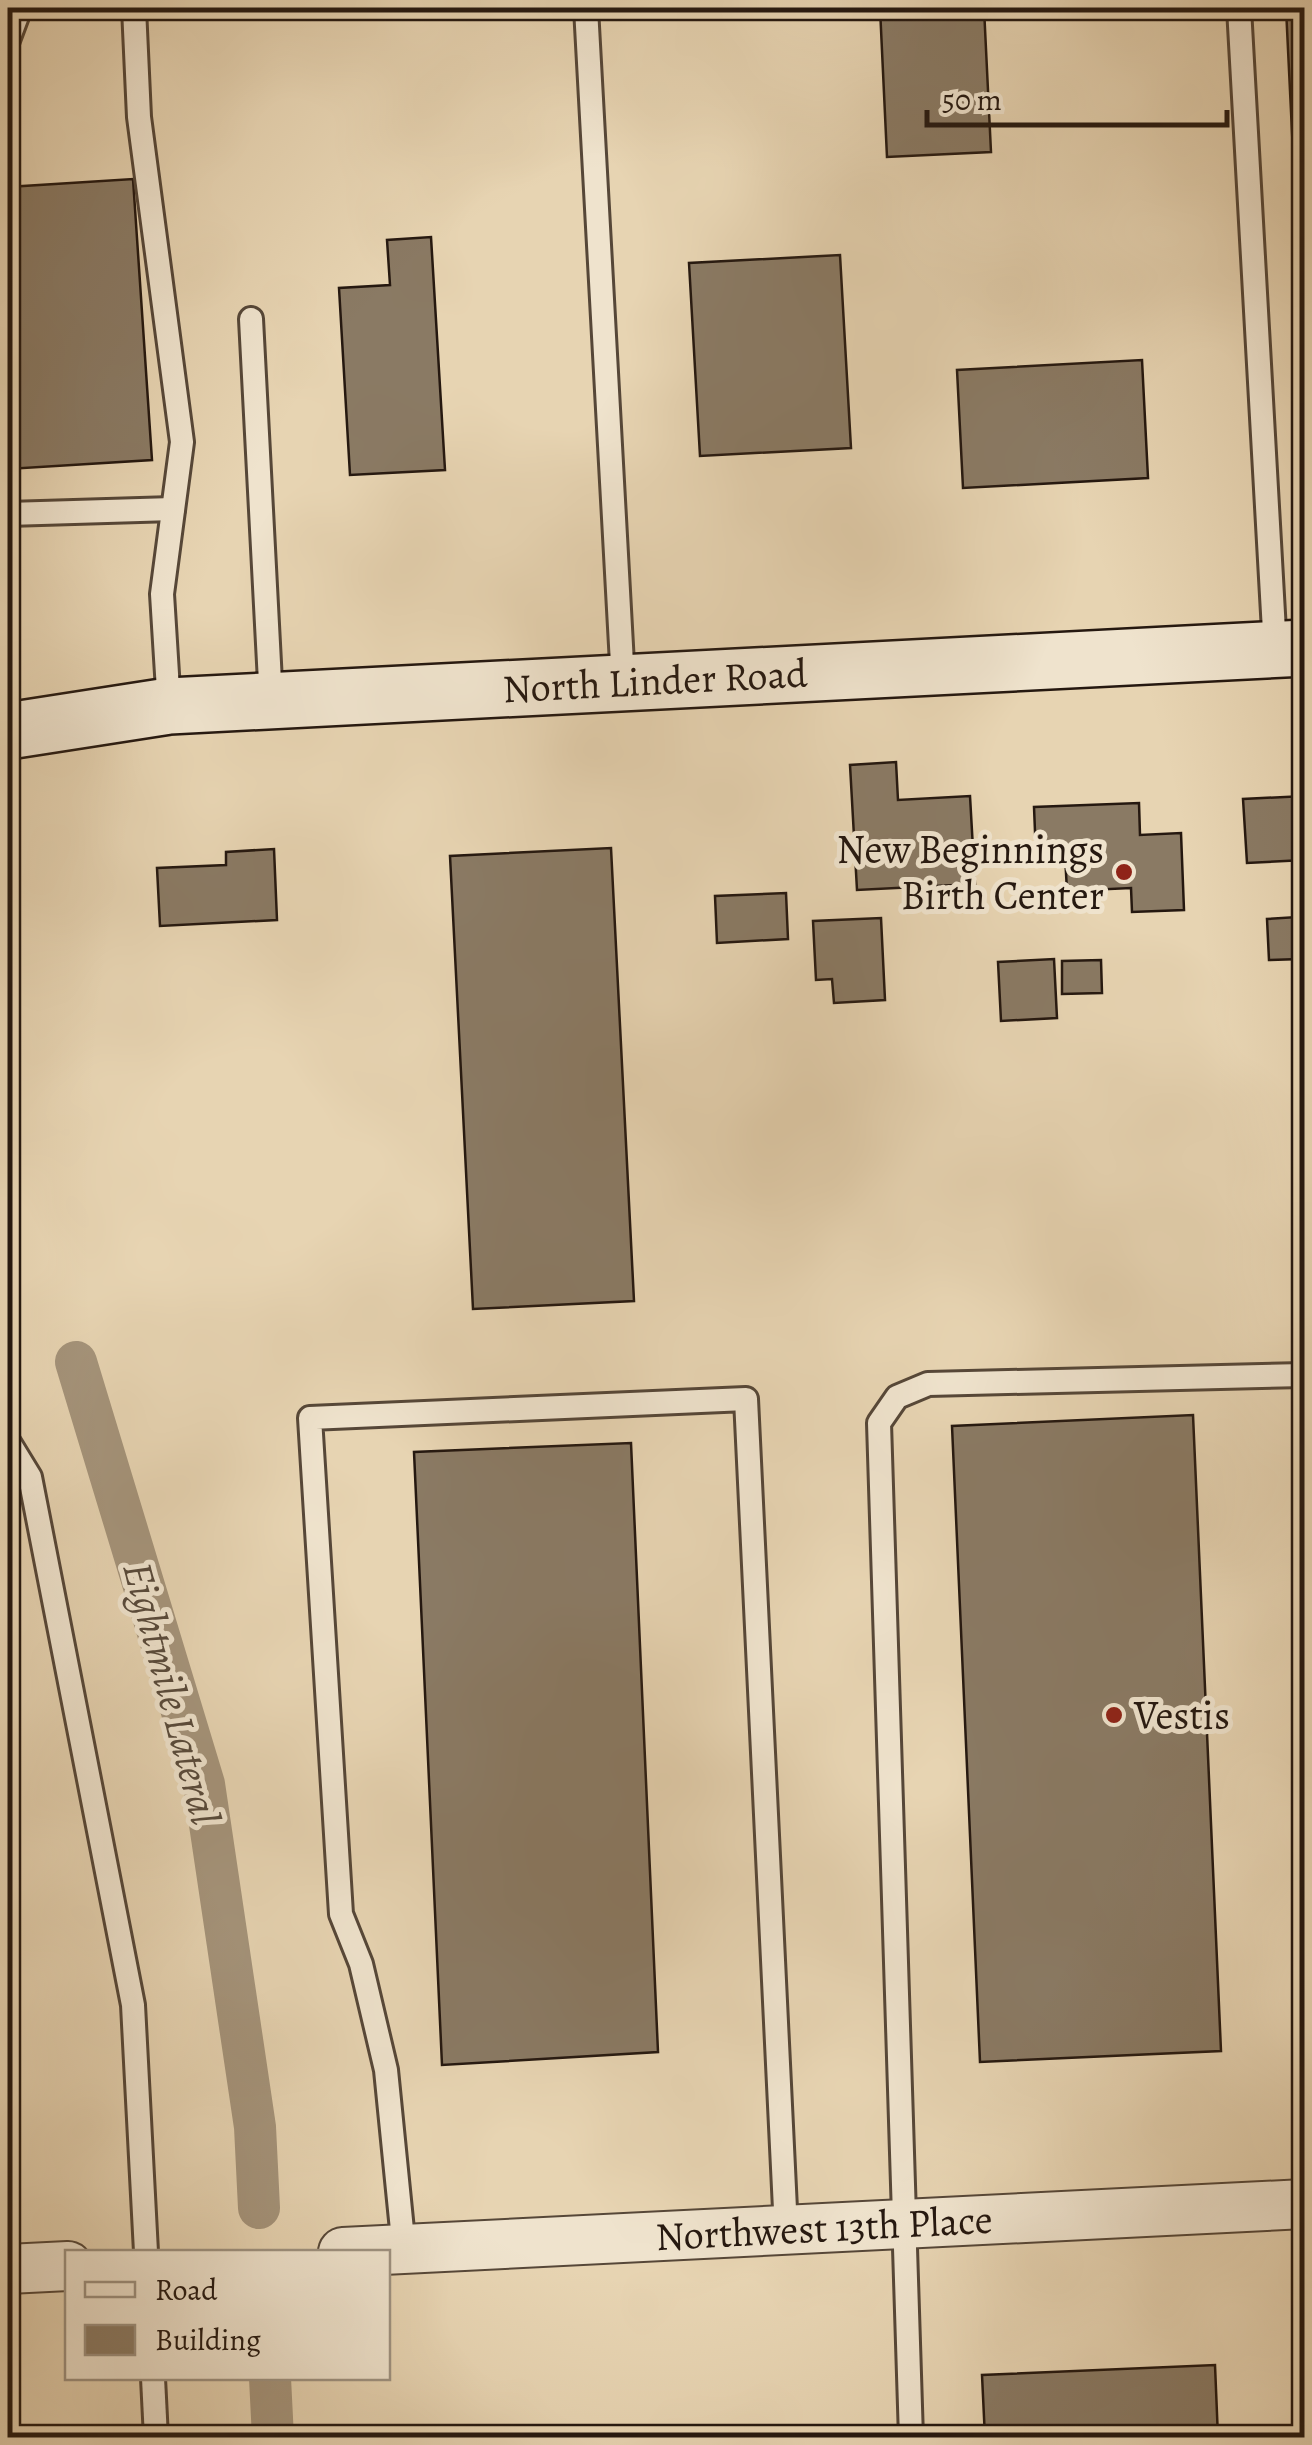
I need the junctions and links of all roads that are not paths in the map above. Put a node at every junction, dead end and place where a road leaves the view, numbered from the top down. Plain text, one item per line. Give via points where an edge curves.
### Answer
1 (20, 8) edge
2 (134, 8) edge
3 (586, 8) edge
4 (1239, 8) edge
5 (8, 40) edge
6 (250, 320) dead end
7 (173, 509) junction
8 (8, 514) edge
9 (1290, 648) edge
10 (623, 682) junction
11 (271, 701) junction
12 (170, 706) junction
13 (8, 731) edge
14 (1304, 1375) edge
15 (8, 1440) edge
16 (1304, 2204) edge
17 (904, 2224) junction
18 (786, 2230) junction
19 (146, 2250) edge
20 (390, 2250) edge
21 (404, 2250) junction
22 (65, 2266) edge
23 (8, 2269) edge
24 (153, 2380) edge
25 (156, 2438) edge
26 (911, 2438) edge

1 - 5 lane
2 - 7 lane via 139,117 182,442
3 - 10 lane
4 - 9 lane
6 - 11 lane
7 - 8 lane
7 - 12 lane via 162,594
9 - 10 main road, North Linder Road
10 - 11 main road, North Linder Road
11 - 12 main road, North Linder Road
12 - 13 main road, North Linder Road
14 - 17 lane via 928,1384 897,1397 879,1423
15 - 19 lane via 30,1477 133,2005
16 - 17 street, Northwest 13th Place
17 - 18 street, Northwest 13th Place
17 - 26 lane
18 - 21 street, Northwest 13th Place
18 - 21 lane via 746,1399 310,1418 342,1914 386,2070
20 - 21 street, Northwest 13th Place
22 - 23 street
24 - 25 lane

